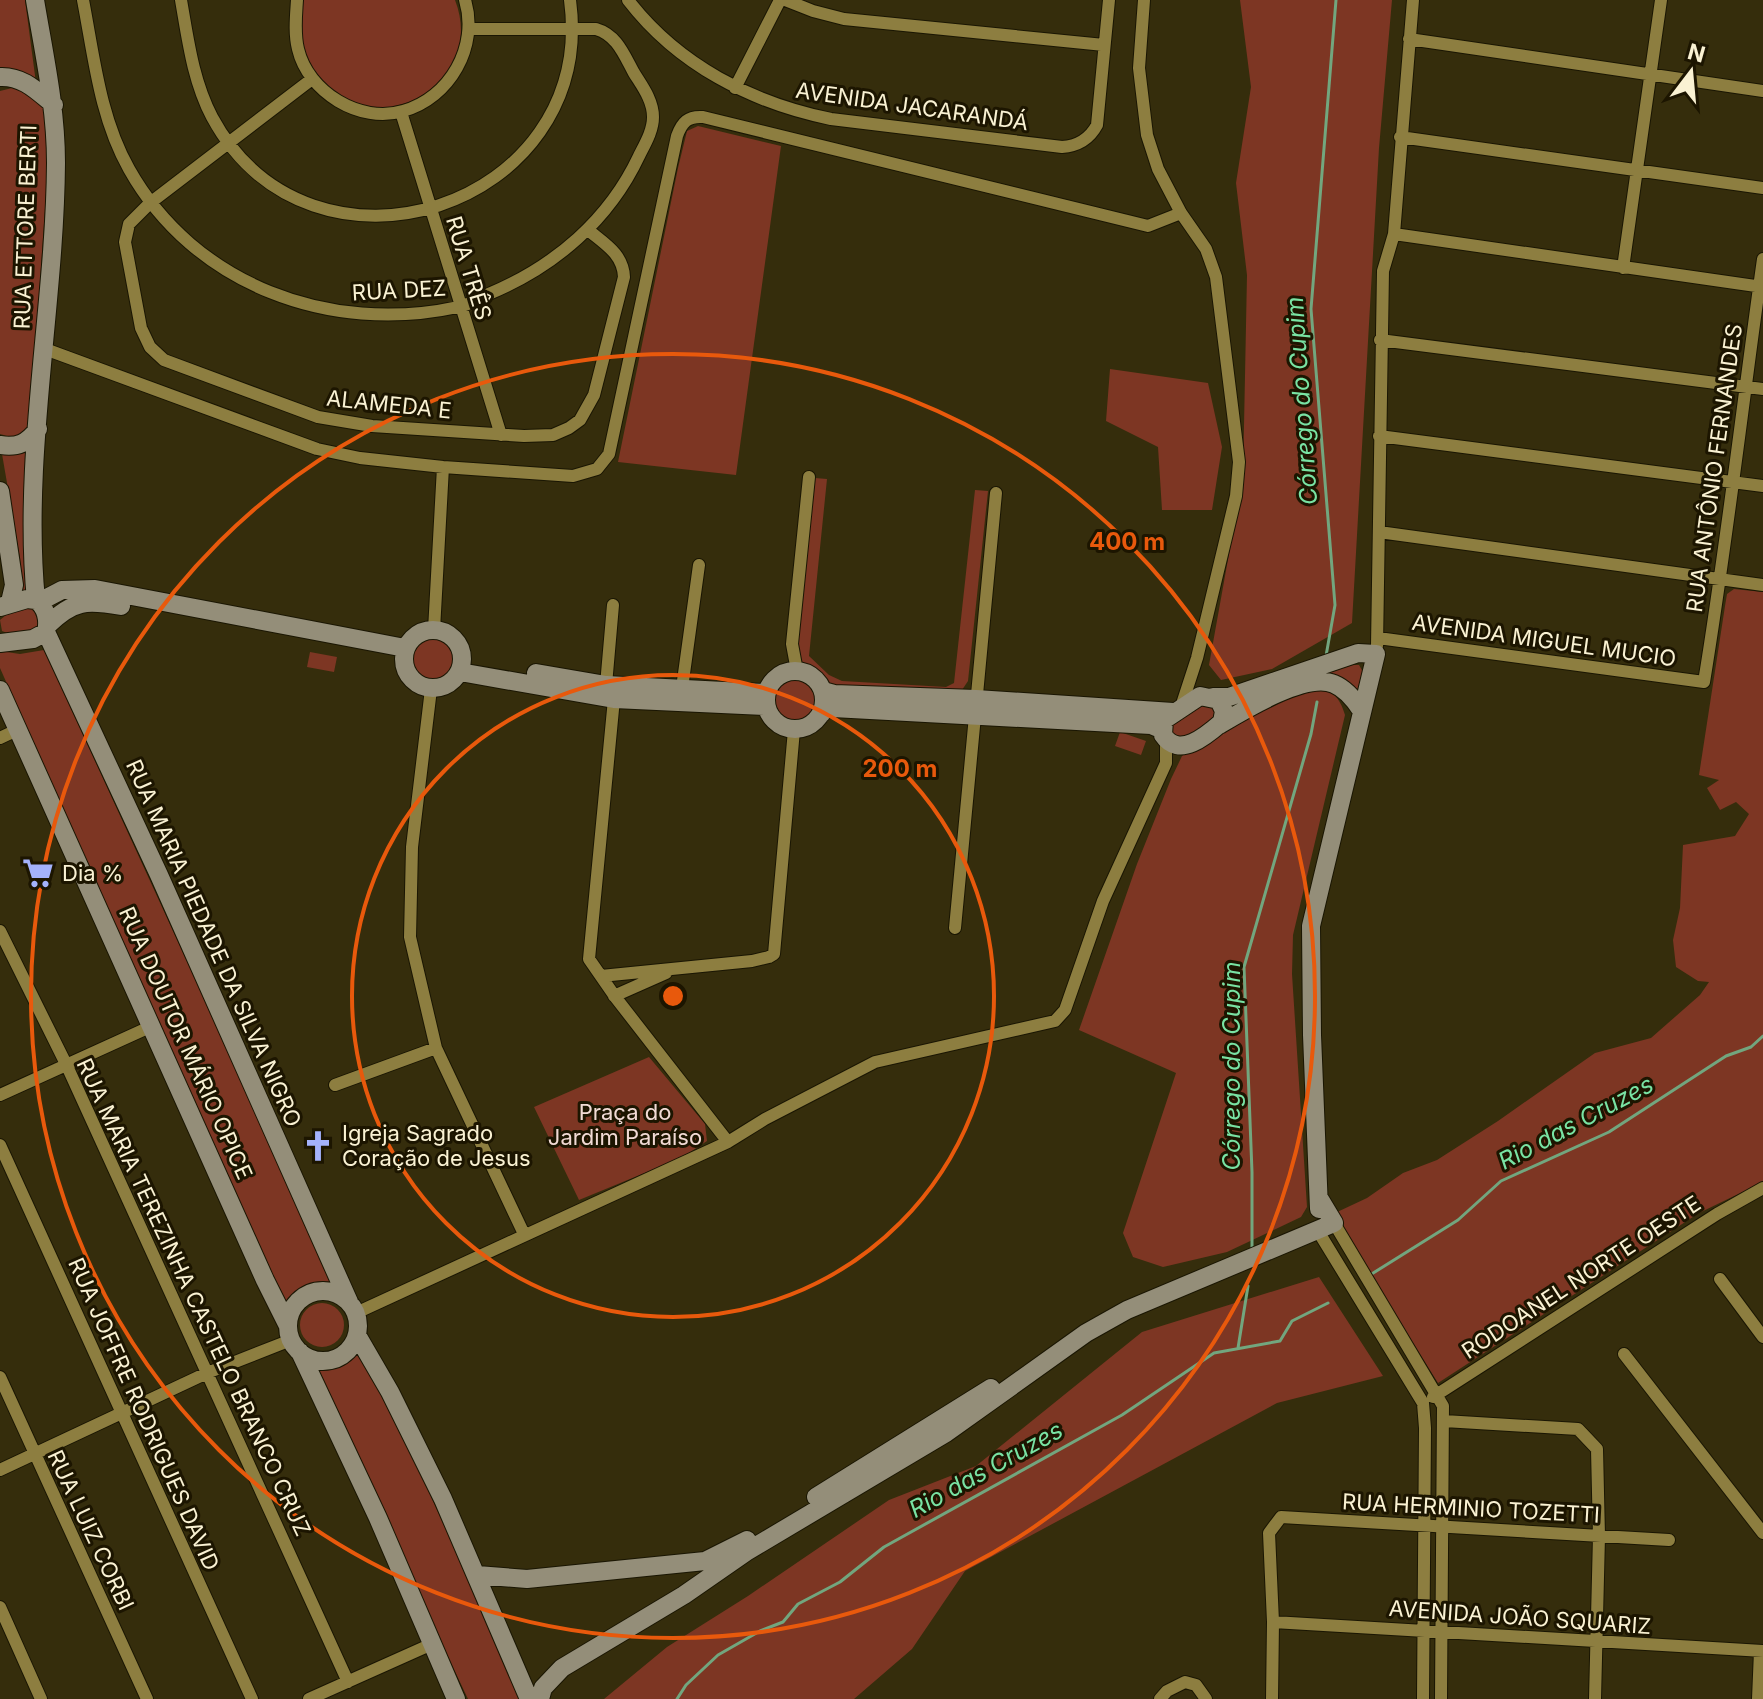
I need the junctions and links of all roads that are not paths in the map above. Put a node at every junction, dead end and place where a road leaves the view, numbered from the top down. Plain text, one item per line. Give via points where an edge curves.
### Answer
1 (35, 0) edge
2 (83, 0) edge
3 (181, 0) edge
4 (297, 0) edge
5 (465, 0) edge
6 (570, 0) edge
7 (628, 0) edge
8 (783, 0) edge
9 (1109, 0) edge
10 (1144, 0) edge
11 (1413, 0) edge
12 (1661, 0) edge
13 (469, 29) junction
14 (571, 29) junction
15 (1409, 39) junction
16 (1104, 45) junction
17 (1650, 75) junction
18 (0, 77) edge
19 (312, 79) junction
20 (735, 88) junction
21 (1763, 91) edge
22 (54, 105) junction
23 (401, 112) junction
24 (1400, 137) junction
25 (228, 142) junction
26 (1637, 171) junction
27 (1763, 188) edge
28 (150, 203) junction
29 (430, 210) junction
30 (1181, 213) junction
31 (588, 230) junction
32 (1394, 234) junction
33 (1763, 259) edge
34 (1623, 268) junction
35 (1761, 287) edge
36 (460, 307) junction
37 (1380, 340) junction
38 (45, 349) junction
39 (1744, 386) junction
40 (1763, 389) edge
41 (38, 429) junction
42 (501, 435) junction
43 (1379, 436) junction
44 (0, 445) edge
45 (443, 467) junction
46 (809, 477) dead end
47 (1733, 481) junction
48 (1763, 486) edge
49 (0, 491) edge
50 (996, 493) dead end
51 (1379, 532) junction
52 (699, 565) dead end
53 (1721, 578) junction
54 (1763, 585) edge
55 (37, 601) junction
56 (5, 604) edge
57 (613, 605) dead end
58 (47, 628) junction
59 (434, 630) junction
60 (0, 643) edge
61 (1377, 646) junction
62 (404, 654) junction
63 (1197, 658) junction
64 (462, 666) junction
65 (797, 671) junction
66 (1704, 682) joint
67 (682, 688) junction
68 (431, 689) junction
69 (0, 690) edge
70 (823, 691) junction
71 (610, 692) junction
72 (1210, 696) junction
73 (766, 699) junction
74 (976, 707) junction
75 (1177, 710) junction
76 (1361, 710) junction
77 (821, 714) junction
78 (1219, 725) junction
79 (19, 729) junction
80 (794, 730) junction
81 (1164, 735) junction
82 (0, 738) edge
83 (1188, 745) junction
84 (1166, 763) junction
85 (955, 928) dead end
86 (0, 931) edge
87 (681, 968) junction
88 (601, 976) junction
89 (614, 996) junction
90 (152, 1026) junction
91 (436, 1048) junction
92 (67, 1066) junction
93 (335, 1085) dead end
94 (0, 1095) edge
95 (728, 1142) junction
96 (0, 1145) edge
97 (1763, 1188) edge
98 (1326, 1227) junction
99 (524, 1234) junction
100 (1720, 1279) dead end
101 (353, 1308) junction
102 (1086, 1333) junction
103 (357, 1335) junction
104 (1763, 1337) edge
105 (293, 1339) junction
106 (1624, 1354) dead end
107 (207, 1373) junction
108 (0, 1377) edge
109 (1437, 1394) junction
110 (1423, 1403) junction
111 (121, 1412) junction
112 (1444, 1421) junction
113 (34, 1454) junction
114 (0, 1470) edge
115 (1424, 1524) junction
116 (1443, 1525) junction
117 (1763, 1533) edge
118 (1599, 1536) junction
119 (1669, 1540) dead end
120 (477, 1575) junction
121 (0, 1607) edge
122 (1273, 1622) junction
123 (1424, 1630) junction
124 (1442, 1631) junction
125 (1596, 1643) junction
126 (432, 1644) junction
127 (1762, 1651) edge
128 (348, 1682) junction
129 (451, 1696) edge
130 (41, 1699) edge
131 (147, 1699) edge
132 (252, 1699) edge
133 (309, 1699) edge
134 (529, 1699) edge
135 (540, 1699) edge
136 (1160, 1699) edge
137 (1206, 1699) edge
138 (1272, 1699) edge
139 (1423, 1699) edge
140 (1441, 1699) edge
141 (1595, 1699) edge
142 (1758, 1699) edge

1 - 22 street, RUA ETTORE BERTI
2 - 28 street, RUA DEZ via 109,124
3 - 25 street via 201,94
4 - 19 street via 298,49
5 - 13 street
6 - 14 street
7 - 20 street, AVENIDA JACARANDÁ via 665,39
8 - 16 street via 844,19
8 - 20 street
9 - 16 street
10 - 30 street via 1139,68 1147,135
11 - 15 street
12 - 17 street
13 - 14 street
13 - 23 street via 455,74 430,98
14 - 29 street via 560,89 531,143 486,185
14 - 31 street, RUA DEZ via 604,31 617,43 653,113 633,169
15 - 17 street
15 - 24 street
16 - 20 street, AVENIDA JACARANDÁ via 1097,125 1082,141 1062,147 831,119
17 - 21 street
17 - 26 street
18 - 22 street via 24,82
19 - 23 street via 359,110
19 - 25 street, ALAMEDA E
22 - 38 street, RUA ETTORE BERTI via 56,164
23 - 29 street, RUA TRÊS
24 - 26 street
24 - 32 street
25 - 28 street, ALAMEDA E
25 - 29 street via 269,181 319,207 374,217
26 - 27 street
26 - 34 street
28 - 36 street, RUA DEZ via 215,264 298,303 373,316
28 - 42 street, ALAMEDA E via 129,224 125,242 141,328 164,360 318,417
29 - 36 street, RUA TRÊS
30 - 45 street via 1148,226 692,117 677,136 609,454 597,469 573,476
30 - 63 street via 1206,249 1216,277 1239,462 1236,496
31 - 36 street, RUA DEZ via 533,273
31 - 42 street, ALAMEDA E via 617,254 624,268 594,395 580,420 553,435
32 - 34 street
32 - 37 street via 1383,271
33 - 35 street, RUA ANTÔNIO FERNANDES
34 - 35 street
35 - 39 street, RUA ANTÔNIO FERNANDES
36 - 42 street, RUA TRÊS
37 - 39 street
37 - 43 street
38 - 41 street, RUA ETTORE BERTI
38 - 45 street via 317,449
39 - 40 street
39 - 47 street, RUA ANTÔNIO FERNANDES
41 - 44 street via 27,442
41 - 55 street, RUA ETTORE BERTI via 32,545
43 - 47 street
43 - 51 street
45 - 59 street
46 - 65 street via 792,644
47 - 48 street
47 - 53 street, RUA ANTÔNIO FERNANDES
49 - 56 street via 14,585
50 - 74 street
51 - 53 street
51 - 61 street
52 - 67 street
53 - 54 street
53 - 66 street, RUA ANTÔNIO FERNANDES
55 - 56 street
55 - 58 street, RUA MARIA PIEDADE DA SILVA NIGRO via 47,615
55 - 62 street via 62,590 95,589
57 - 71 street
58 - 60 street via 21,643
58 - 62 street via 64,609 86,602
58 - 101 street, RUA MARIA PIEDADE DA SILVA NIGRO
59 - 62 street via 412,638
59 - 64 street via 455,639
61 - 66 street, AVENIDA MIGUEL MUCIO
61 - 72 street via 1229,697
61 - 76 street
62 - 68 street via 411,680
63 - 72 street via 1199,679
63 - 75 street
64 - 68 street via 453,681
64 - 71 street
65 - 70 street via 808,674
65 - 73 street via 770,683
67 - 71 street
67 - 73 street
68 - 91 street via 412,847 410,937
69 - 79 street, RUA DOUTOR MÁRIO OPICE
70 - 74 street
70 - 77 street
71 - 73 street
71 - 88 street via 589,934 589,959
72 - 75 street
72 - 78 street via 1224,711
73 - 80 street via 775,722
74 - 75 street
74 - 77 street via 833,708
74 - 81 street via 1151,725
74 - 85 street
75 - 81 street via 1164,720
76 - 78 street via 1335,685 1314,682 1260,700
76 - 98 street via 1311,926 1319,1198
77 - 80 street via 804,729
78 - 83 street
79 - 82 street
79 - 90 street, RUA DOUTOR MÁRIO OPICE
80 - 87 street via 774,954
81 - 83 street via 1176,747
81 - 84 street
83 - 84 street
84 - 95 street via 1103,901 1065,1010 1055,1021 875,1062
86 - 92 street, RUA MARIA TEREZINHA CASTELO BRANCO CRUZ
87 - 88 street
87 - 89 street
88 - 89 street
89 - 95 street
90 - 92 street
90 - 105 street, RUA DOUTOR MÁRIO OPICE
91 - 93 street
91 - 99 street
92 - 94 street
92 - 107 street, RUA MARIA TEREZINHA CASTELO BRANCO CRUZ
95 - 99 street
96 - 111 street, RUA JOFFRE RODRIGUES DAVID
97 - 109 street, RODOANEL NORTE OESTE
98 - 102 street via 1127,1310
98 - 109 street
98 - 110 street
99 - 101 street
100 - 104 street
101 - 103 street
101 - 105 street via 336,1294 309,1294 291,1314
102 - 120 street via 1057,1341 946,1418 705,1561 527,1579
102 - 135 street via 957,1426 562,1668
103 - 105 street via 350,1350 324,1361 310,1359
103 - 120 street via 430,1472
105 - 107 street
105 - 126 street, RUA DOUTOR MÁRIO OPICE
106 - 117 street
107 - 111 street
107 - 128 street, RUA MARIA TEREZINHA CASTELO BRANCO CRUZ
108 - 113 street, RUA LUIZ CORBI
109 - 110 street, RODOANEL NORTE OESTE
109 - 112 street
110 - 115 street
111 - 113 street
111 - 132 street, RUA JOFFRE RODRIGUES DAVID
112 - 116 street
112 - 118 street via 1578,1429 1597,1449
113 - 114 street
113 - 131 street, RUA LUIZ CORBI
115 - 116 street, RUA HERMINIO TOZETTI
115 - 122 street, RUA HERMINIO TOZETTI via 1281,1517 1269,1533
115 - 123 street
116 - 118 street, RUA HERMINIO TOZETTI
116 - 124 street
118 - 119 street, RUA HERMINIO TOZETTI
118 - 125 street
120 - 134 street
121 - 130 street
122 - 123 street, AVENIDA JOÃO SQUARIZ
122 - 138 street
123 - 124 street, AVENIDA JOÃO SQUARIZ
123 - 139 street
124 - 125 street, AVENIDA JOÃO SQUARIZ
124 - 140 street
125 - 127 street, AVENIDA JOÃO SQUARIZ
125 - 141 street
126 - 128 street
126 - 129 street, RUA DOUTOR MÁRIO OPICE
127 - 142 street
128 - 133 street
136 - 137 street via 1185,1682 1196,1685

